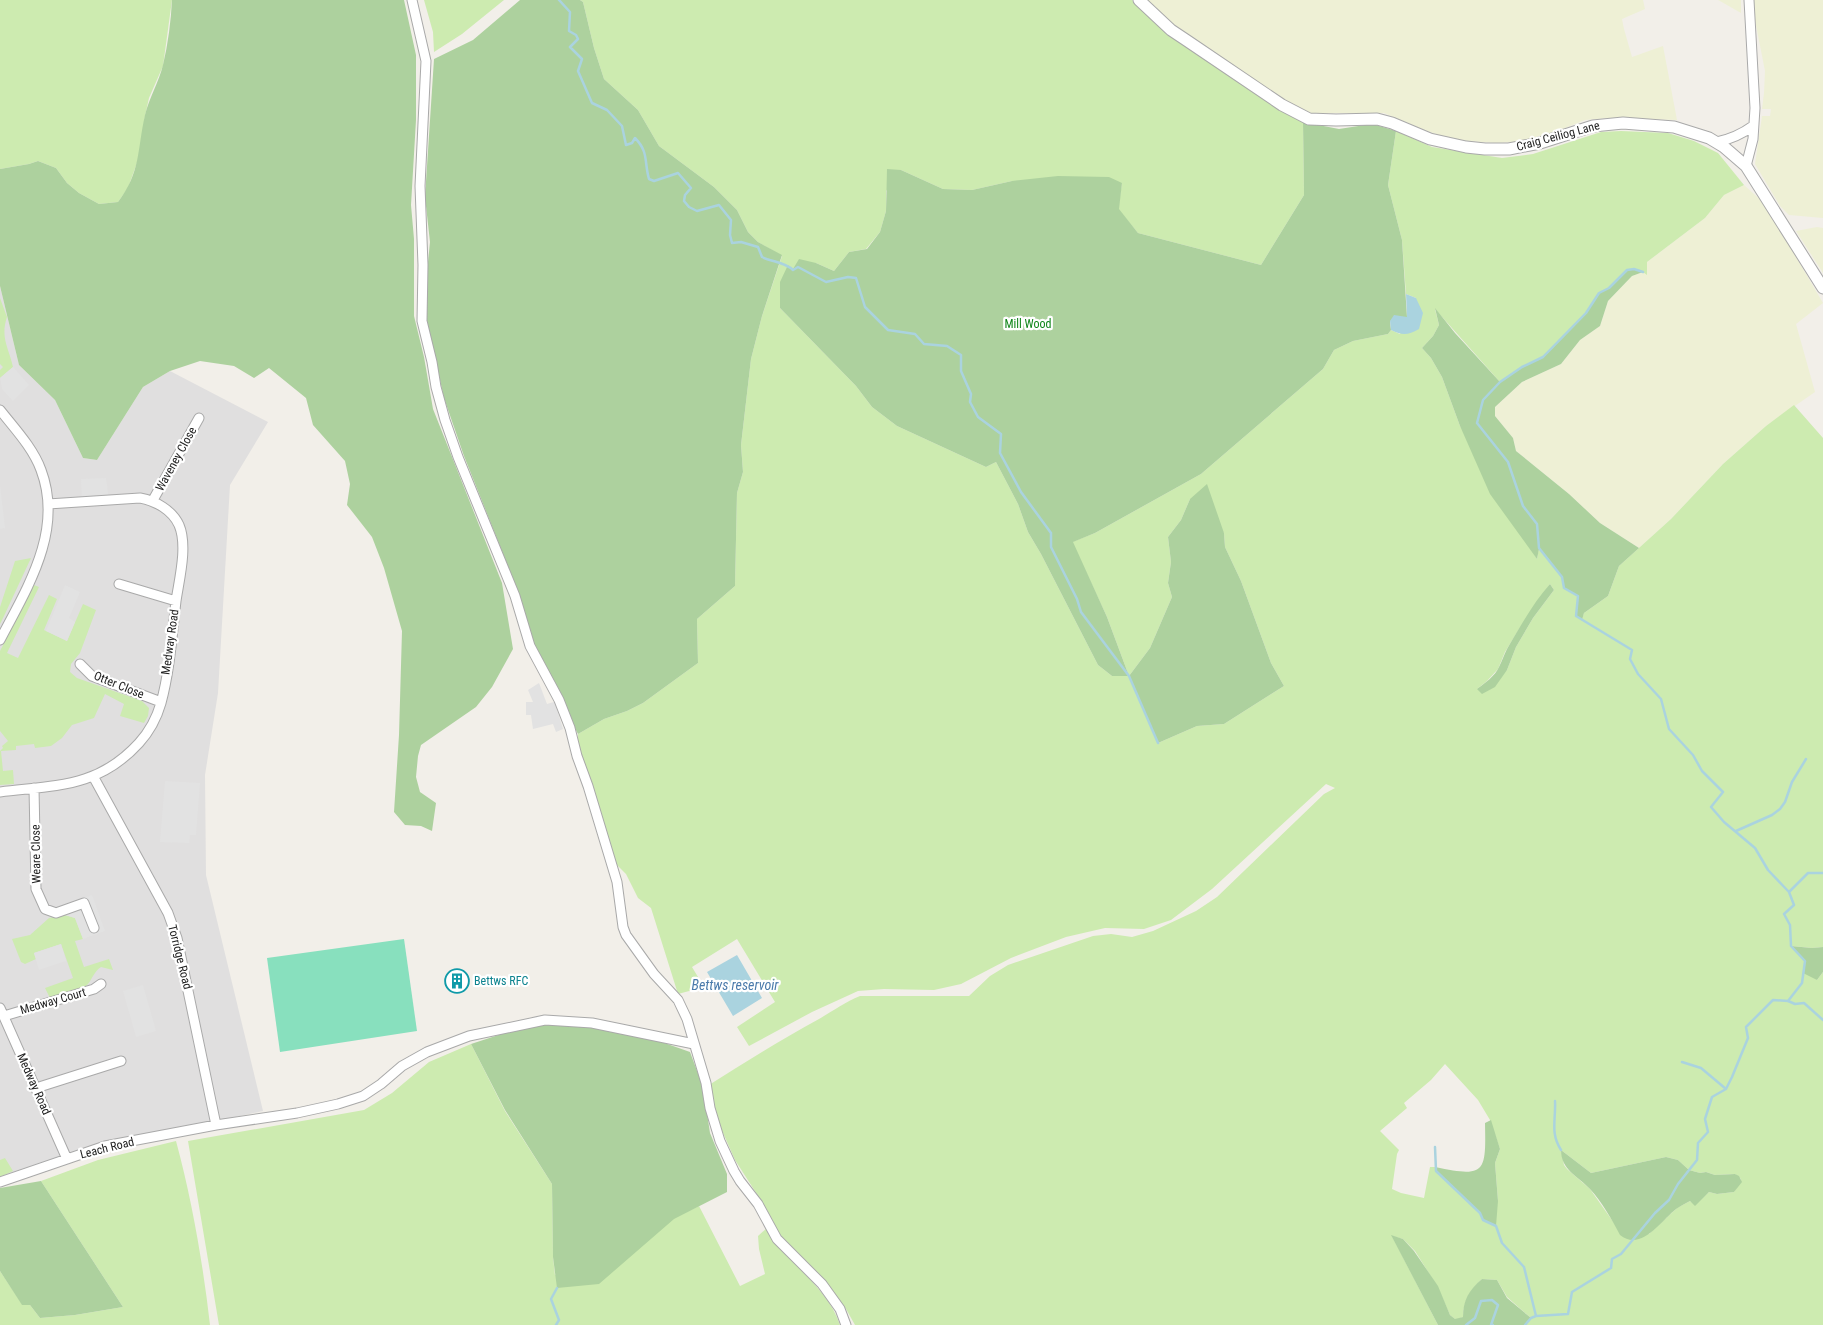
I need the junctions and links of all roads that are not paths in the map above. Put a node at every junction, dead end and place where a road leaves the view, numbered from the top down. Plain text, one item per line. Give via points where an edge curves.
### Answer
1 (412, 0) edge
2 (1138, 0) edge
3 (1748, 0) edge
4 (1753, 126) junction
5 (1717, 142) junction
6 (1746, 166) junction
7 (1823, 288) edge
8 (0, 410) edge
9 (199, 418) dead end
10 (153, 500) junction
11 (48, 504) junction
12 (119, 584) dead end
13 (176, 601) junction
14 (0, 640) edge
15 (80, 664) dead end
16 (161, 702) junction
17 (93, 776) junction
18 (34, 788) junction
19 (0, 792) edge
20 (94, 928) dead end
21 (101, 984) dead end
22 (2, 1012) edge
23 (694, 1044) junction
24 (121, 1061) dead end
25 (36, 1088) junction
26 (216, 1125) junction
27 (66, 1159) junction
28 (0, 1182) edge
29 (846, 1325) edge

1 - 23 street via 426,61 420,186 422,321 436,387 458,457 515,596 530,646 570,728 617,882 626,935 678,1000
2 - 5 street, Craig Ceiliog Lane via 1186,40 1282,105 1309,119 1377,119 1430,139 1485,149 1509,149 1593,126 1623,123 1674,128
3 - 4 street via 1755,84
4 - 5 street via 1743,134
4 - 6 street
5 - 6 street, Craig Ceiliog Lane
6 - 7 street, Craig Ceiliog Lane
8 - 11 street via 34,455 41,470
9 - 10 street, Waveney Close
10 - 11 street
10 - 13 street, Medway Road via 173,517 182,535
11 - 14 street via 48,523 40,560
12 - 13 street
13 - 16 street, Medway Road
15 - 16 street, Otter Close via 92,676
16 - 17 street, Medway Road via 140,742 121,759
17 - 18 street, Medway Road via 64,785
17 - 26 street, Torridge Road via 168,913 177,938
18 - 19 street, Medway Road
18 - 20 street, Weare Close via 36,889 44,909 56,913 84,903
21 - 22 street, Medway Court via 94,989
22 - 25 street, Medway Road
23 - 26 street, Leach Road via 592,1023 545,1020 468,1036 426,1052 363,1096 338,1104
23 - 29 street via 720,1141 734,1170 777,1239 822,1284 840,1309
24 - 25 street
25 - 27 street, Medway Road
26 - 27 street, Leach Road via 105,1146
27 - 28 street, Leach Road

